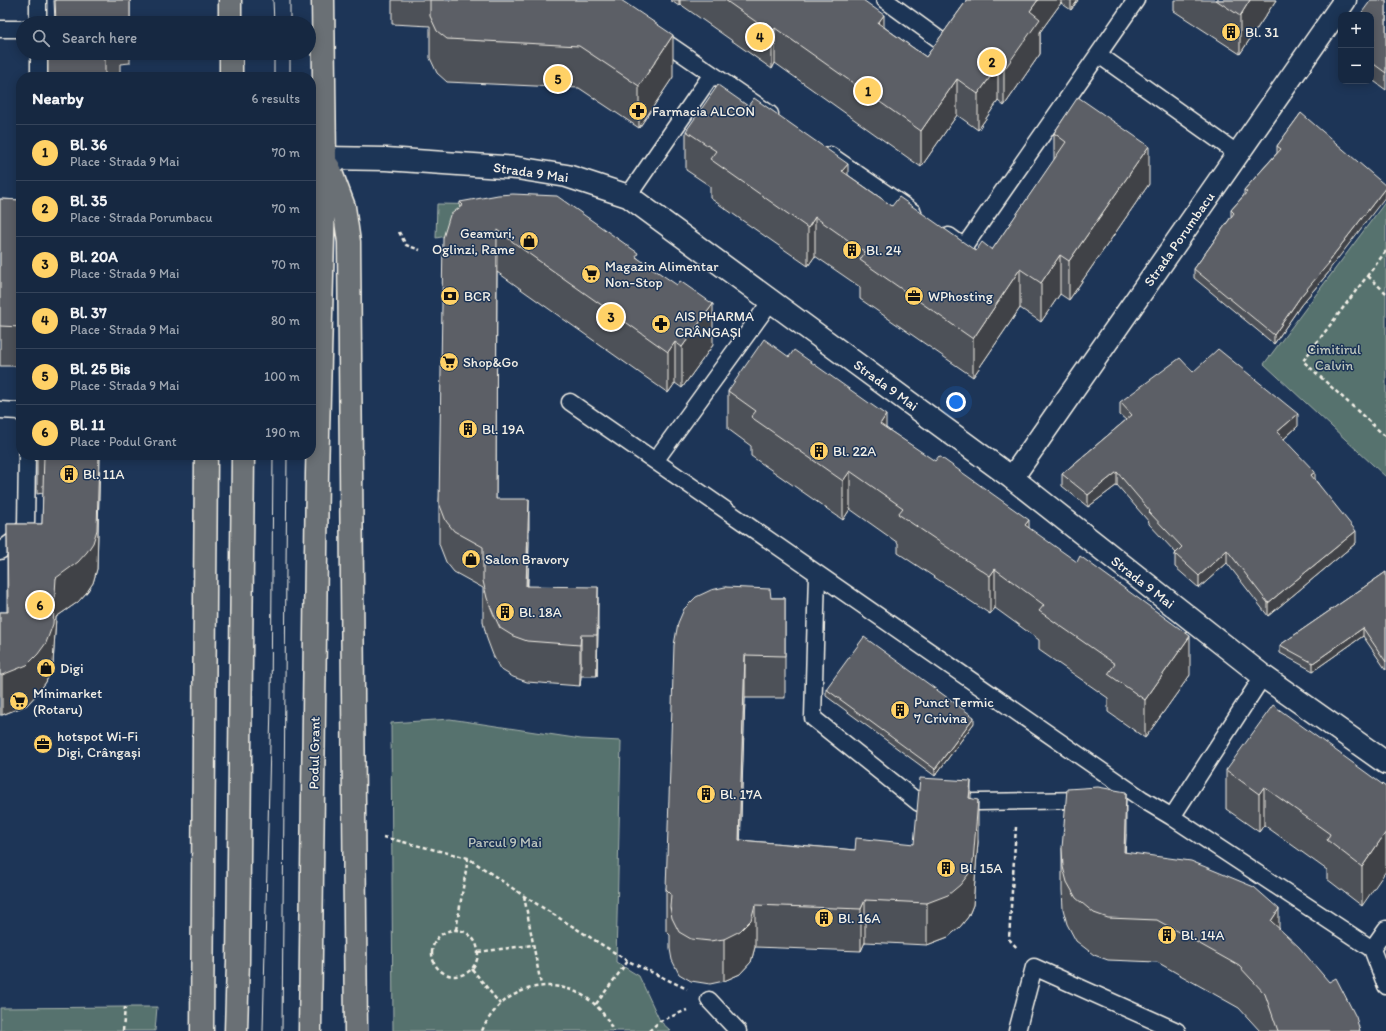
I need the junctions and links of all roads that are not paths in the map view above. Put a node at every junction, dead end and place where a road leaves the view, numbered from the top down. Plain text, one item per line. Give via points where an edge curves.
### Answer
1 (38, 0) edge
2 (230, 0) edge
3 (323, 0) edge
4 (885, 0) edge
5 (1136, 0) edge
6 (1344, 0) edge
7 (38, 16) edge
8 (230, 16) edge
9 (642, 26) edge
10 (16, 29) edge
11 (0, 30) edge
12 (944, 43) edge
13 (1099, 55) junction
14 (39, 60) edge
15 (231, 60) edge
16 (39, 72) edge
17 (231, 72) edge
18 (712, 74) junction
19 (783, 123) edge
20 (816, 145) edge
21 (1238, 154) junction
22 (325, 158) junction
23 (628, 196) junction
24 (771, 301) junction
25 (570, 402) dead end
26 (0, 410) edge
27 (16, 411) edge
28 (27, 460) edge
29 (206, 460) edge
30 (655, 461) junction
31 (243, 466) edge
32 (1012, 478) junction
33 (0, 551) edge
34 (817, 574) junction
35 (1263, 676) junction
36 (1386, 763) edge
37 (1142, 799) junction
38 (1172, 817) junction
39 (1386, 929) edge
40 (1372, 949) junction
41 (1386, 986) edge
42 (709, 1000) road end
43 (202, 1031) edge
44 (236, 1031) edge
45 (310, 1031) edge
46 (356, 1031) edge
47 (738, 1031) edge
48 (1017, 1031) edge
49 (1177, 1031) edge

1 - 7 lane
2 - 8 main road
3 - 22 main road, Podul Grant
4 - 12 lane
5 - 13 lane
6 - 21 street, Strada Porumbacu
9 - 18 lane
10 - 11 lane
13 - 20 lane via 964,247
13 - 21 lane
14 - 16 lane
15 - 17 main road
18 - 19 lane
18 - 23 lane
21 - 32 street, Strada Porumbacu
22 - 23 street, Strada 9 Mai via 386,158 517,168 567,176
22 - 45 main road, Podul Grant via 317,474
22 - 46 main road via 344,207 349,242
23 - 24 street, Strada 9 Mai
24 - 30 lane
24 - 32 street, Strada 9 Mai
25 - 30 lane
26 - 27 lane
28 - 33 lane via 26,526
29 - 43 main road
30 - 34 lane
31 - 44 main road
32 - 35 street, Strada 9 Mai
34 - 37 lane
34 - 37 lane via 813,718 919,803
35 - 36 street, Strada 9 Mai
35 - 38 lane
37 - 38 lane
38 - 40 lane
39 - 40 lane
40 - 41 lane
42 - 47 lane
48 - 49 lane via 1034,967

